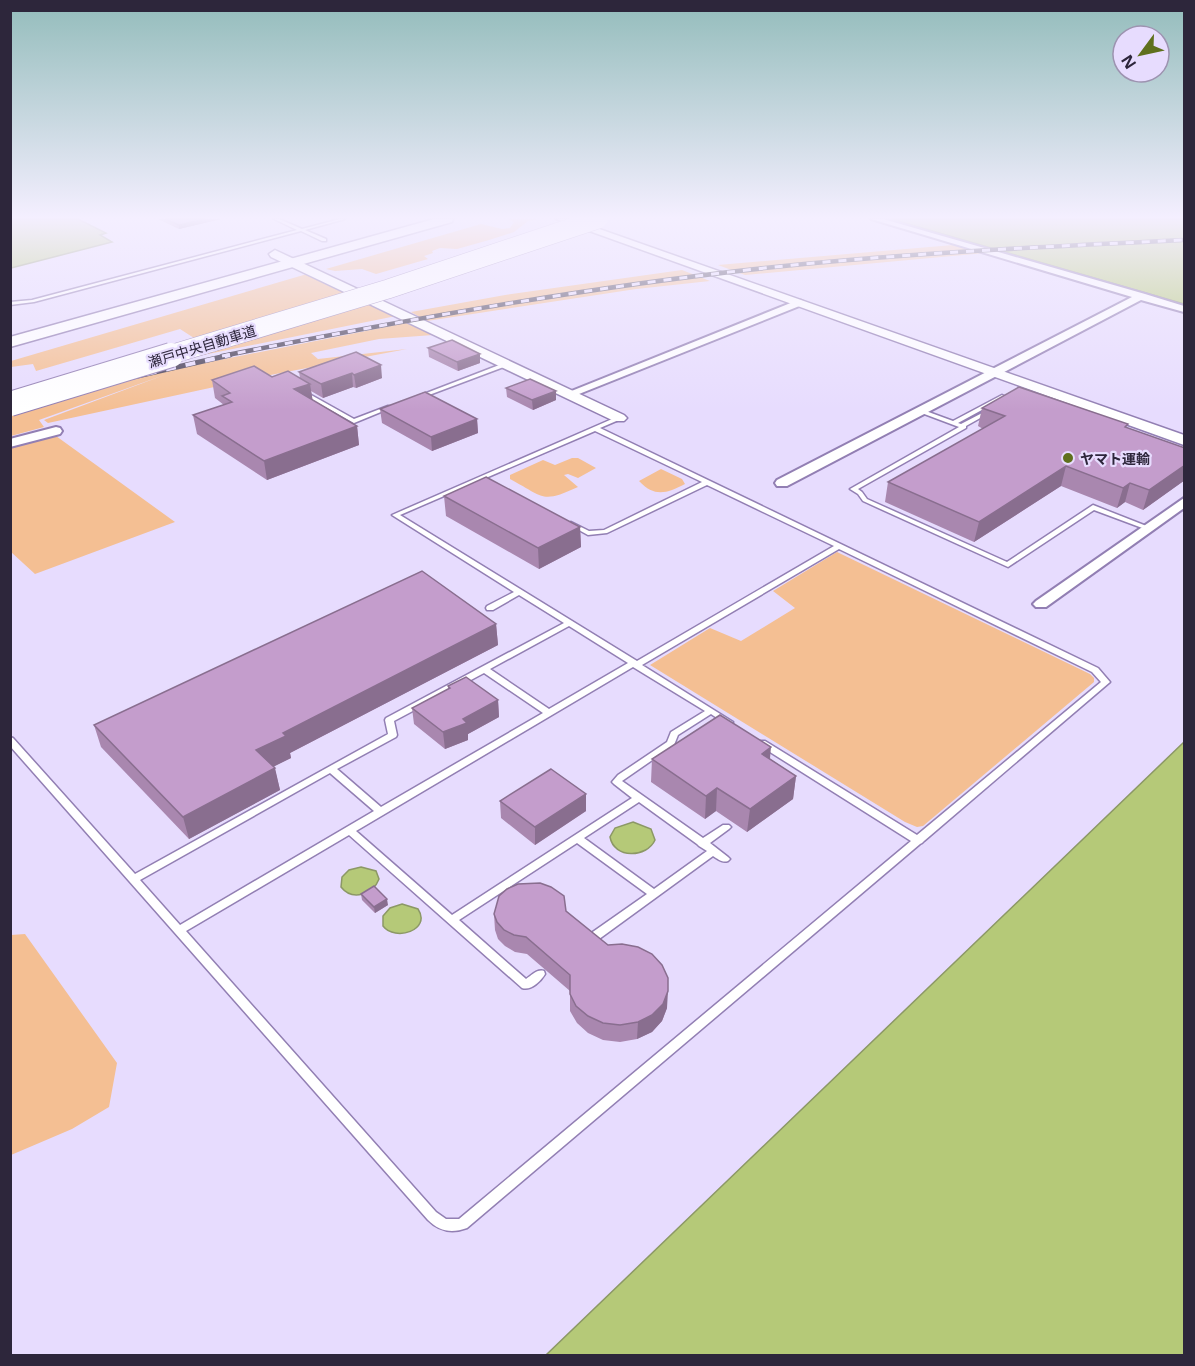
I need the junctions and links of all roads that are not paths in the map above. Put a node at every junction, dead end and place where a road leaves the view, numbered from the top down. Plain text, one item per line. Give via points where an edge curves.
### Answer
1 (101, 283) edge
2 (171, 283) edge
3 (219, 283) edge
4 (336, 283) edge
5 (381, 283) edge
6 (407, 283) edge
7 (741, 283) edge
8 (1095, 283) edge
9 (1141, 296) junction
10 (798, 303) junction
11 (10, 304) edge
12 (1185, 309) edge
13 (10, 327) edge
14 (10, 342) edge
15 (507, 364) junction
16 (994, 372) junction
17 (298, 389) edge
18 (10, 392) edge
19 (570, 394) junction
20 (408, 400) edge
21 (10, 404) edge
22 (397, 404) edge
23 (921, 411) junction
24 (619, 418) joint
25 (953, 423) junction
26 (962, 426) junction
27 (595, 428) junction
28 (56, 431) dead end
29 (1185, 440) edge
30 (10, 443) edge
31 (484, 476) junction
32 (494, 482) edge
33 (708, 482) junction
34 (782, 483) dead end
35 (1185, 502) edge
36 (561, 519) edge
37 (1147, 528) junction
38 (839, 546) junction
39 (519, 592) junction
40 (1041, 604) dead end
41 (490, 608) dead end
42 (570, 623) junction
43 (635, 664) junction
44 (484, 669) junction
45 (710, 711) junction
46 (549, 713) junction
47 (740, 729) edge
48 (750, 735) edge
49 (10, 740) edge
50 (331, 769) junction
51 (637, 799) junction
52 (381, 812) junction
53 (726, 827) dead end
54 (573, 828) dead end
55 (349, 830) junction
56 (580, 836) junction
57 (919, 841) junction
58 (702, 844) junction
59 (713, 851) junction
60 (725, 859) dead end
61 (134, 879) junction
62 (654, 894) junction
63 (452, 920) junction
64 (179, 930) junction
65 (591, 939) edge
66 (540, 974) dead end

1 - 11 lane
2 - 13 main road
3 - 14 main road
4 - 15 street
5 - 18 highway, 瀬戸中央自動車道
6 - 21 highway, 瀬戸中央自動車道, bridge
7 - 10 street
8 - 9 street
9 - 12 street
9 - 16 street
10 - 16 street
10 - 19 street
15 - 19 street
15 - 20 lane
16 - 23 street
16 - 29 street
17 - 22 lane via 354,421
19 - 24 street
23 - 25 lane
23 - 34 street
24 - 27 lane
25 - 26 lane
25 - 26 lane via 1002,397 1015,400
26 - 37 lane via 853,489 866,500 1008,565 1093,507
27 - 31 lane
27 - 33 lane
28 - 30 street
31 - 32 lane
31 - 39 lane via 395,515
33 - 36 lane via 605,532 588,532
33 - 38 lane
35 - 37 street
37 - 40 street
38 - 43 lane
38 - 57 lane via 1095,670 1106,682
39 - 41 lane
39 - 42 lane
42 - 43 lane
42 - 44 lane
43 - 45 lane
43 - 46 lane
44 - 46 lane
44 - 50 lane via 389,720 393,735
45 - 47 lane
45 - 51 lane via 621,777 617,782
46 - 52 lane
48 - 57 lane
49 - 61 lane
50 - 52 lane
50 - 61 lane
51 - 56 lane
51 - 58 lane
52 - 55 lane
53 - 58 lane
54 - 56 lane
55 - 63 lane
55 - 64 lane
56 - 62 lane
56 - 63 lane
57 - 64 lane via 462,1224 451,1227 441,1225 432,1216
58 - 59 lane
59 - 60 lane
59 - 62 lane
61 - 64 lane
62 - 65 lane
63 - 66 lane via 526,985

